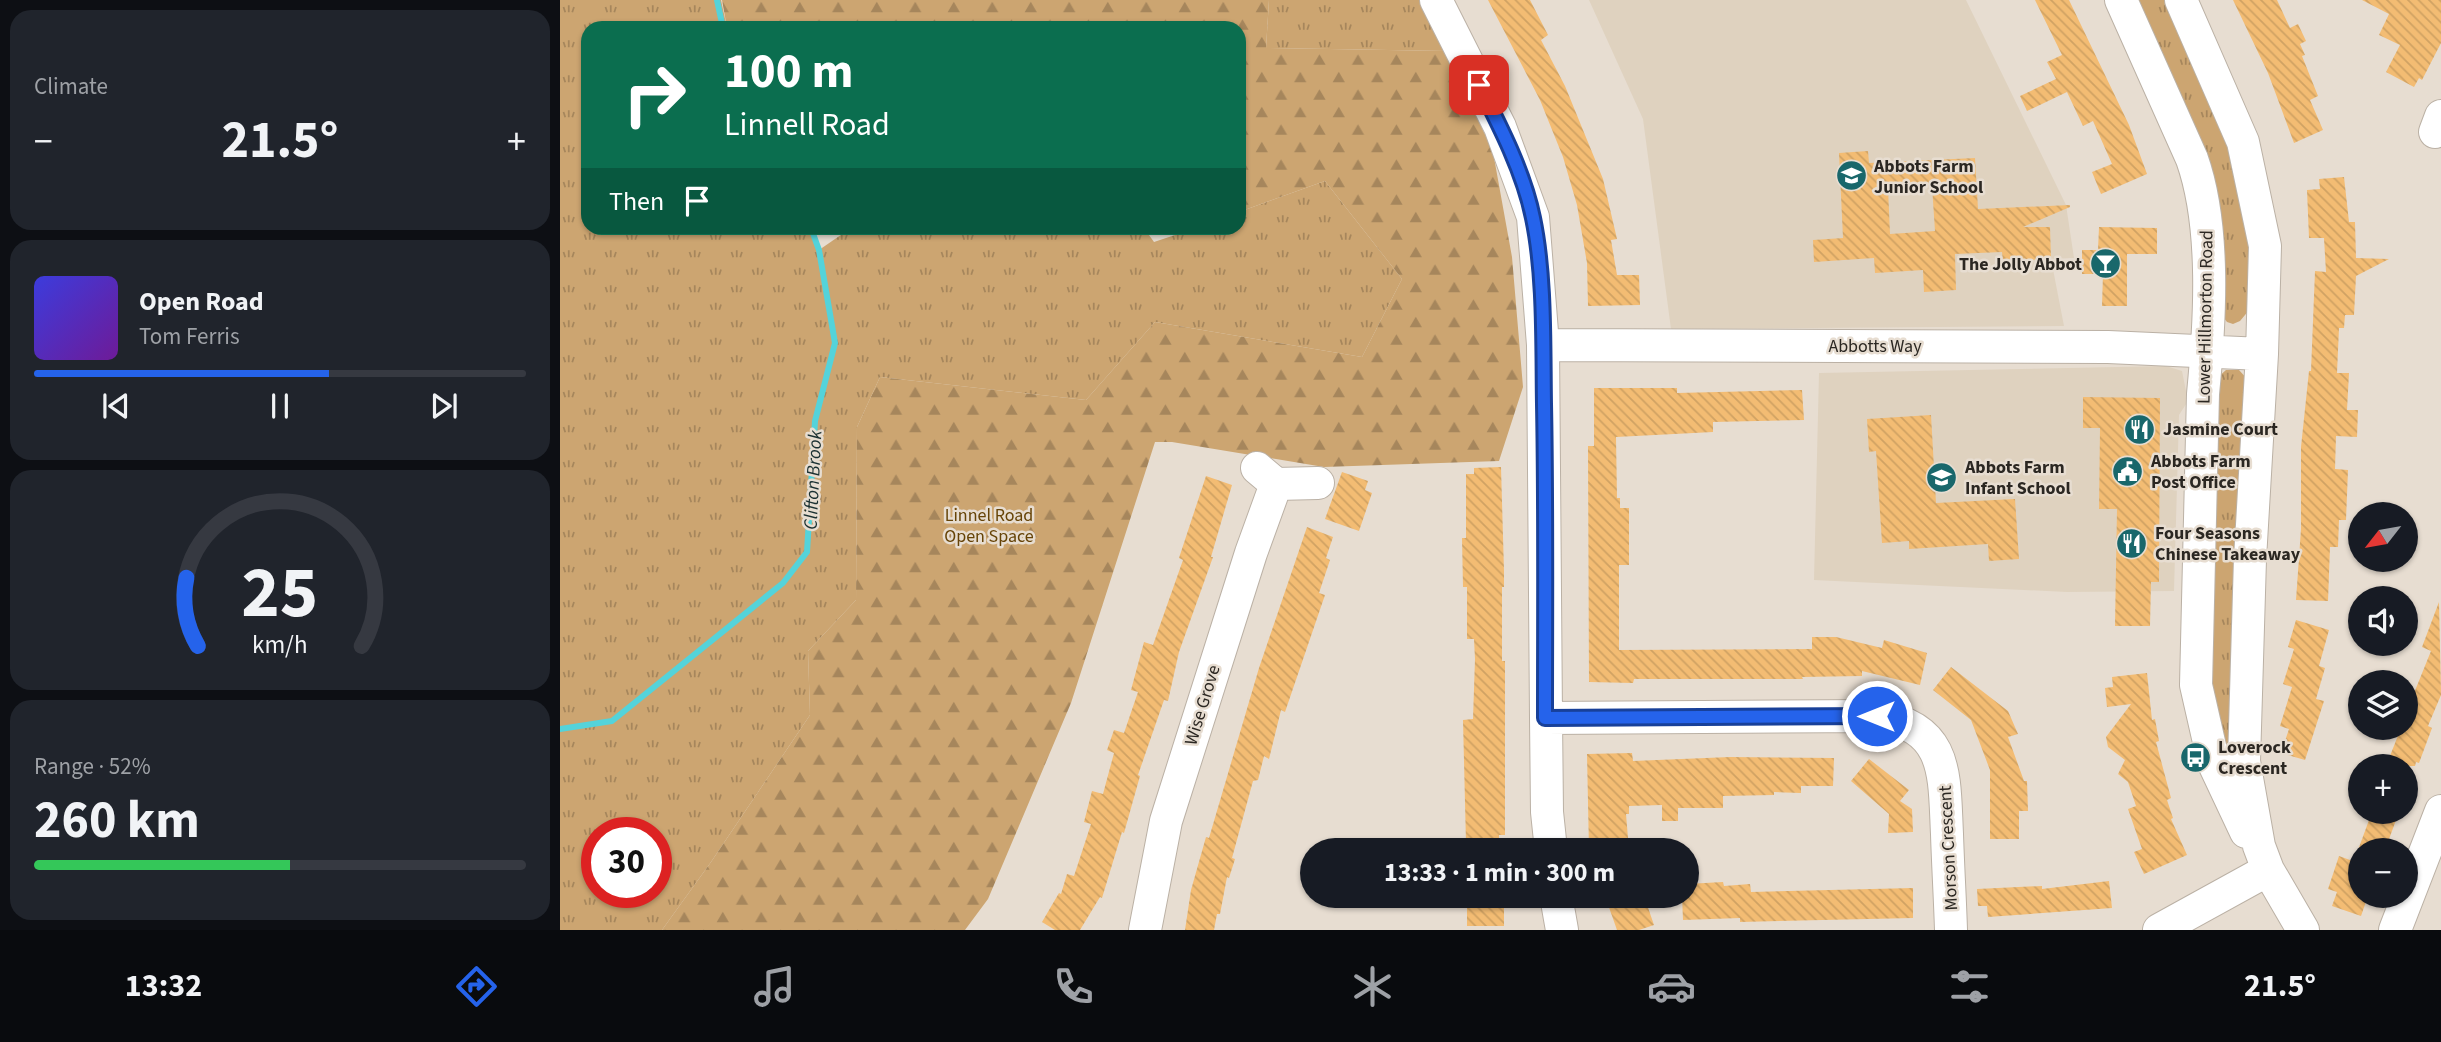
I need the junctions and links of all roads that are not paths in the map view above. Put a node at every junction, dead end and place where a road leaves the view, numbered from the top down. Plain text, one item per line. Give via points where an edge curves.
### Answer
1 (1436, 0) edge
2 (2121, 0) edge
3 (2181, 0) edge
4 (1544, 345) junction
5 (2207, 352) junction
6 (2262, 354) junction
7 (1318, 483) dead end
8 (1545, 718) junction
9 (2441, 811) edge
10 (1550, 838) edge
11 (2263, 858) junction
12 (1558, 908) edge
13 (1145, 930) edge
14 (1562, 930) edge
15 (1951, 930) edge
16 (2159, 930) edge
17 (2303, 930) edge
18 (2395, 930) edge

1 - 4 street via 1500,127 1533,218
2 - 5 street, Lower Hillmorton Road via 2201,186 2208,251
3 - 6 street, Lower Hillmorton Road via 2243,142 2265,246
4 - 5 street, Abbotts Way
4 - 8 street
5 - 6 street, Abbotts Way
5 - 11 street, Lower Hillmorton Road via 2196,685 2214,764 2244,830
6 - 11 street, Lower Hillmorton Road via 2244,761
7 - 13 street, Wise Grove via 1266,476 1251,553 1166,821
8 - 10 street
8 - 15 street, Morson Crescent via 1898,719 1928,739 1944,771
9 - 18 street
11 - 16 street
11 - 17 street, Lower Hillmorton Road
12 - 14 street

